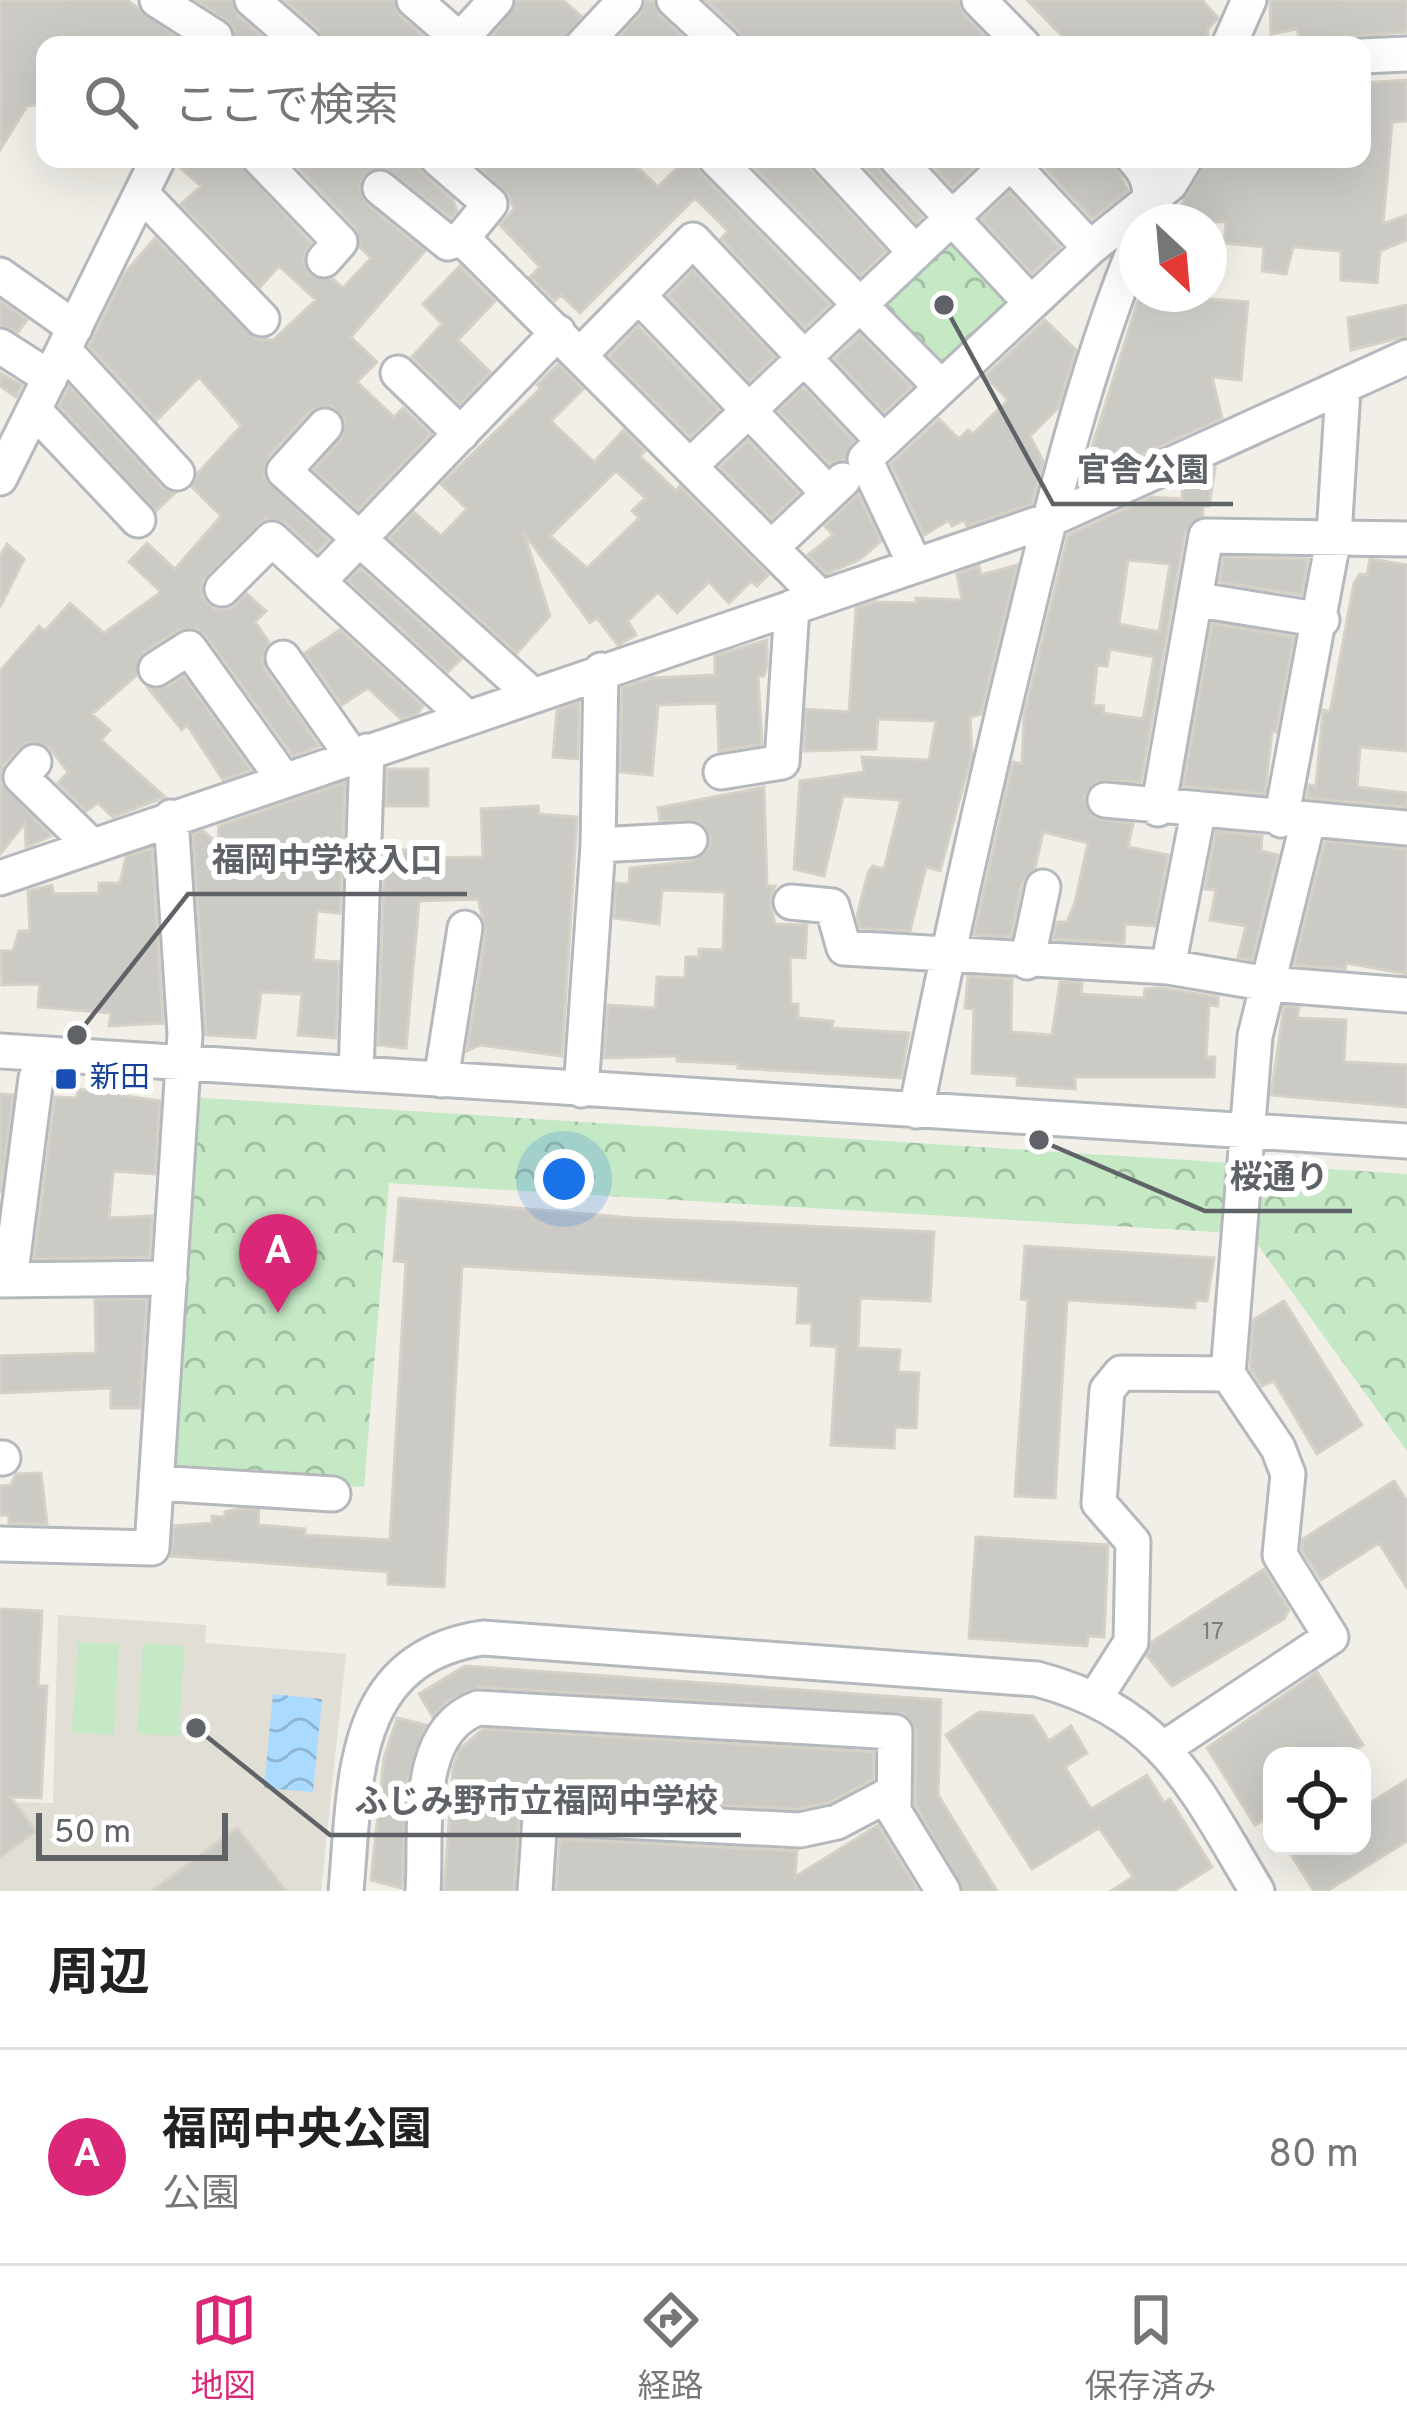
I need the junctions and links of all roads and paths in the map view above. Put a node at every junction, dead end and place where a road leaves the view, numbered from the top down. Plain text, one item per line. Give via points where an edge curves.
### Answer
1 (157, 0) edge
2 (233, 0) edge
3 (252, 0) edge
4 (414, 0) edge
5 (496, 0) edge
6 (625, 0) edge
7 (674, 0) edge
8 (979, 0) edge
9 (206, 36) edge
10 (215, 36) edge
11 (294, 36) edge
12 (456, 36) edge
13 (468, 36) edge
14 (591, 36) edge
15 (713, 36) edge
16 (1014, 36) edge
17 (1407, 54) edge
18 (1371, 56) edge
19 (154, 168) edge
20 (270, 168) edge
21 (448, 168) edge
22 (725, 168) edge
23 (837, 168) edge
24 (905, 168) edge
25 (1002, 168) edge
26 (1017, 168) edge
27 (1142, 168) edge
28 (1180, 168) edge
29 (380, 188) dead end
30 (141, 193) junction
31 (1147, 204) edge
32 (1152, 204) edge
33 (951, 218) junction
34 (1119, 229) edge
35 (462, 238) junction
36 (1090, 248) junction
37 (915, 252) junction
38 (324, 260) dead end
39 (0, 274) edge
40 (1119, 293) edge
41 (639, 296) junction
42 (1030, 302) junction
43 (861, 303) junction
44 (262, 320) dead end
45 (569, 344) junction
46 (0, 346) edge
47 (63, 352) junction
48 (1407, 357) edge
49 (803, 359) junction
50 (398, 373) dead end
51 (940, 387) junction
52 (1343, 391) junction
53 (750, 409) junction
54 (34, 410) junction
55 (325, 426) dead end
56 (461, 434) junction
57 (874, 450) junction
58 (690, 466) junction
59 (176, 473) dead end
60 (0, 478) edge
61 (828, 493) junction
62 (138, 520) dead end
63 (1049, 520) junction
64 (1334, 536) junction
65 (1407, 539) edge
66 (359, 541) junction
67 (771, 548) junction
68 (914, 562) junction
69 (319, 581) junction
70 (222, 590) dead end
71 (1199, 600) junction
72 (805, 601) junction
73 (1322, 620) junction
74 (283, 658) dead end
75 (156, 669) dead end
76 (601, 670) junction
77 (530, 693) junction
78 (466, 717) junction
79 (360, 754) junction
80 (34, 762) dead end
81 (721, 772) dead end
82 (284, 780) junction
83 (1105, 800) dead end
84 (1158, 809) junction
85 (1198, 813) junction
86 (171, 817) junction
87 (1295, 820) junction
88 (1407, 828) edge
89 (690, 840) dead end
90 (92, 845) junction
91 (598, 845) junction
92 (0, 878) edge
93 (1043, 887) dead end
94 (791, 902) dead end
95 (465, 928) dead end
96 (946, 957) junction
97 (1027, 962) junction
98 (1168, 967) junction
99 (1269, 984) junction
100 (1407, 995) edge
101 (0, 1051) edge
102 (182, 1065) junction
103 (356, 1073) junction
104 (36, 1078) dead end
105 (441, 1080) junction
106 (581, 1090) junction
107 (916, 1111) junction
108 (1248, 1133) junction
109 (1407, 1141) edge
110 (170, 1278) junction
111 (5, 1280) edge
112 (1228, 1374) junction
113 (156, 1483) junction
114 (333, 1494) dead end
115 (0, 1544) edge
116 (1096, 1697) junction
117 (1163, 1749) junction
118 (892, 1793) junction
119 (346, 1891) edge
120 (423, 1891) edge
121 (536, 1891) edge
122 (944, 1891) edge
123 (1257, 1891) edge

1 - 9 street
2 - 10 street
3 - 11 street
4 - 12 street
5 - 13 street
6 - 14 street
7 - 15 street
8 - 16 street
17 - 18 street
19 - 30 street
20 - 38 street via 340,242
21 - 35 street via 490,204
22 - 43 street
23 - 37 street
24 - 33 street
25 - 33 street
26 - 36 street
27 - 31 street
28 - 32 street
29 - 35 street via 448,243
30 - 44 street
30 - 47 street
33 - 37 street
33 - 42 street
34 - 36 street
35 - 45 street
36 - 42 street
37 - 43 street
39 - 47 street
40 - 63 street
41 - 45 street
41 - 49 street via 693,240
41 - 53 street
42 - 51 street
43 - 49 street
43 - 51 street
45 - 56 street
45 - 58 street
46 - 47 street
47 - 54 street
47 - 59 street
48 - 52 street
49 - 53 street
49 - 57 street
50 - 56 street
51 - 57 street
52 - 63 street
52 - 64 street
53 - 58 street
53 - 61 street
54 - 60 street
54 - 62 street
55 - 66 street via 284,471
56 - 66 street
57 - 61 street
57 - 68 street
58 - 67 street
61 - 67 street
63 - 68 street
63 - 96 street
64 - 65 street
64 - 71 street via 1206,536
64 - 73 street
66 - 69 street
66 - 77 street
67 - 72 street
68 - 72 street
69 - 70 street via 272,539
69 - 78 street
71 - 73 street
71 - 84 street
72 - 76 street
72 - 81 street via 782,762
73 - 87 street
74 - 79 street
75 - 82 street via 189,648
76 - 77 street
76 - 91 street
77 - 78 street
78 - 79 street
79 - 82 street
79 - 103 street
80 - 90 street via 21,777
82 - 86 street
83 - 84 street
84 - 85 street
85 - 87 street
85 - 98 street
86 - 90 street
86 - 102 street
87 - 88 street
87 - 99 street
89 - 91 street
90 - 92 street
91 - 106 street
93 - 97 street
94 - 96 street via 832,905 844,948
95 - 105 street
96 - 97 street
96 - 107 street
97 - 98 street
98 - 99 street
99 - 100 street
99 - 108 street via 1255,1036
101 - 102 street
102 - 103 street
102 - 110 street
103 - 105 street
104 - 111 street
105 - 106 street
106 - 107 street
107 - 108 street
108 - 109 street
108 - 112 street
110 - 111 street
110 - 113 street
112 - 116 street via 1121,1373 1107,1390 1099,1503 1133,1542 1131,1642
112 - 117 street via 1278,1448 1288,1474 1280,1555 1331,1637
113 - 114 street
113 - 115 street via 152,1548
116 - 117 street via 1133,1718
116 - 119 street via 1037,1679 464,1641 408,1668 370,1719
117 - 123 street
118 - 120 street via 895,1732 478,1708 438,1739
118 - 121 street via 836,1822 800,1830 540,1817
118 - 122 street via 894,1811

